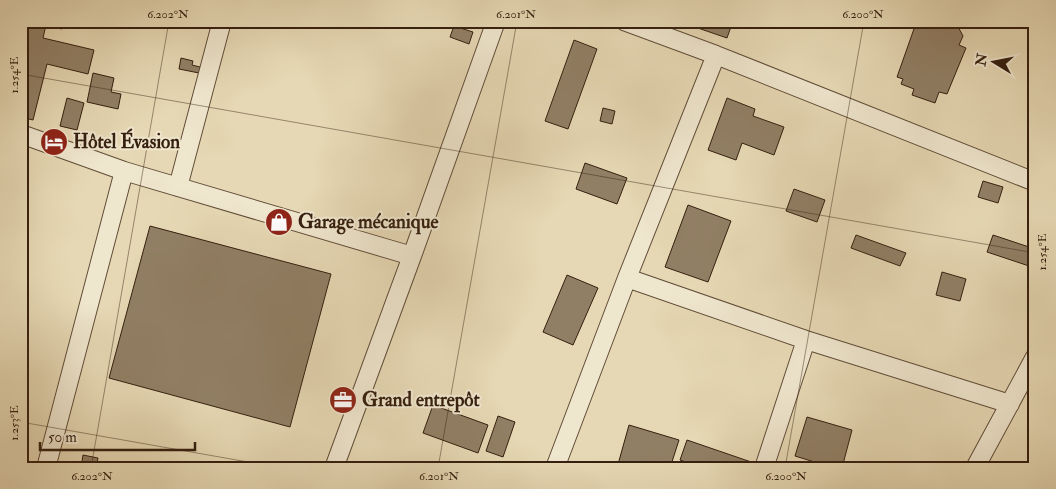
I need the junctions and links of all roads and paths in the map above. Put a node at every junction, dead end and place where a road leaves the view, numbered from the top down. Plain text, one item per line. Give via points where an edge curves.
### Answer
1 (222, 21) edge
2 (496, 21) edge
3 (624, 21) edge
4 (716, 55) junction
5 (21, 134) edge
6 (124, 171) junction
7 (1035, 182) edge
8 (178, 187) junction
9 (412, 256) junction
10 (627, 278) junction
11 (806, 340) junction
12 (1035, 357) edge
13 (1010, 404) junction
14 (335, 467) edge
15 (46, 468) edge
16 (555, 468) edge
17 (764, 468) edge
18 (975, 468) edge

1 - 8 street
2 - 9 street
3 - 4 street
4 - 7 street
4 - 10 street
5 - 6 street
6 - 8 street
6 - 15 street
8 - 9 street
9 - 14 street
10 - 11 street
10 - 16 street
11 - 13 street
11 - 17 street
12 - 13 street
13 - 18 street

